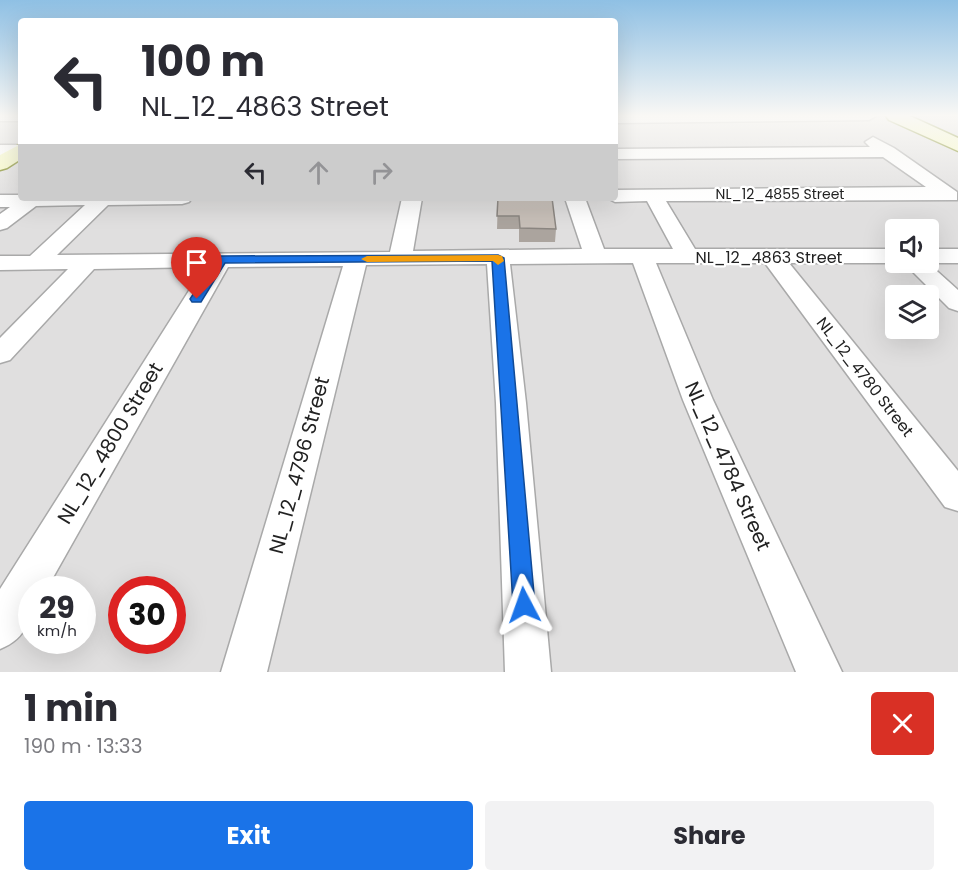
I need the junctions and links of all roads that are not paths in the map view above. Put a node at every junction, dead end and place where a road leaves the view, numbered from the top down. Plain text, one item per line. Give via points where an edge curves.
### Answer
1 (821, 147) edge
2 (881, 147) edge
3 (888, 152) junction
4 (750, 153) junction
5 (828, 153) junction
6 (618, 154) edge
7 (792, 194) junction
8 (653, 195) junction
9 (618, 196) edge
10 (952, 197) edge
11 (18, 200) edge
12 (0, 201) edge
13 (30, 201) edge
14 (102, 201) edge
15 (411, 201) edge
16 (576, 201) edge
17 (0, 224) edge
18 (595, 256) junction
19 (885, 256) edge
20 (939, 256) edge
21 (958, 256) edge
22 (642, 257) junction
23 (688, 257) junction
24 (772, 257) junction
25 (498, 258) junction
26 (356, 259) junction
27 (400, 259) junction
28 (221, 260) junction
29 (88, 262) junction
30 (0, 263) edge
31 (36, 263) junction
32 (926, 273) edge
33 (958, 303) edge
34 (0, 354) edge
35 (958, 497) edge
36 (0, 627) edge
37 (244, 672) edge
38 (528, 672) edge
39 (819, 672) edge

1 - 5 street
2 - 3 street
3 - 5 street
3 - 10 street
4 - 5 street
4 - 6 street
4 - 7 street
7 - 8 street, NL_12_4855 Street
7 - 10 street, NL_12_4855 Street
8 - 9 street, NL_12_4855 Street
8 - 23 street
11 - 12 street
13 - 17 street
14 - 31 street
15 - 27 street
16 - 18 street
18 - 22 street, NL_12_4863 Street
18 - 25 street
19 - 24 street, NL_12_4863 Street
20 - 21 street
22 - 23 street, NL_12_4863 Street
22 - 39 street, NL_12_4784 Street via 698,400
23 - 24 street, NL_12_4863 Street
24 - 35 street, NL_12_4780 Street
25 - 27 street
25 - 38 street
26 - 27 street
26 - 28 street
26 - 37 street, NL_12_4796 Street
28 - 29 street
28 - 36 street, NL_12_4800 Street
29 - 31 street
29 - 34 street
30 - 31 street
32 - 33 street

